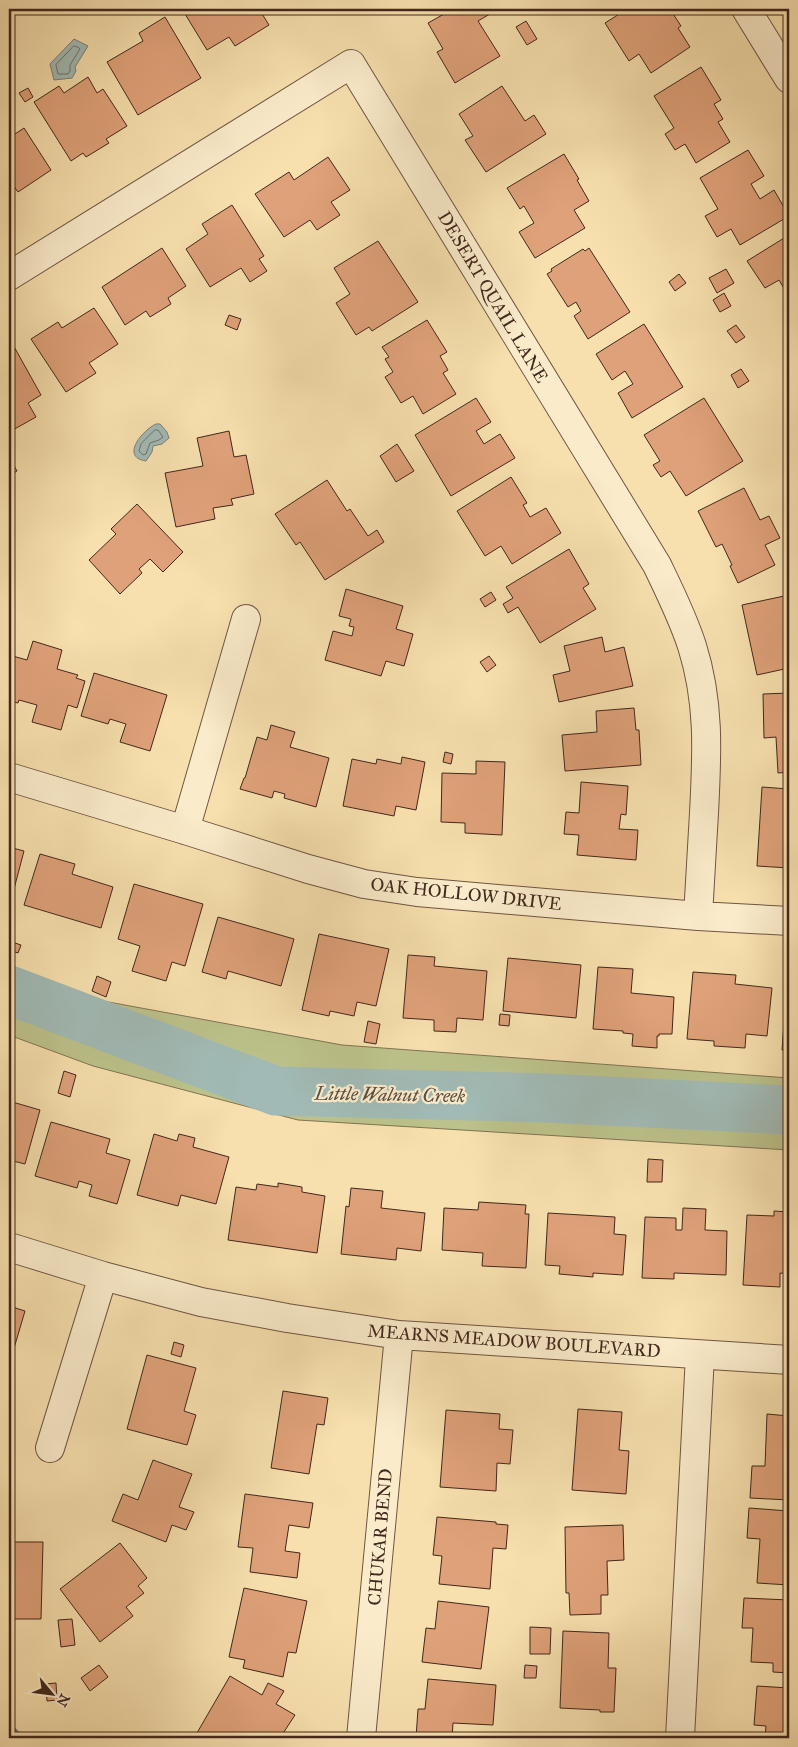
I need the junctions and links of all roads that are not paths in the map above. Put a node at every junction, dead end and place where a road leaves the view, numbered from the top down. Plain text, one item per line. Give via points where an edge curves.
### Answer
1 (746, 9) edge
2 (789, 79) edge
3 (9, 276) edge
4 (246, 620) dead end
5 (9, 777) edge
6 (185, 830) junction
7 (698, 916) junction
8 (789, 921) edge
9 (9, 1247) edge
10 (103, 1276) junction
11 (399, 1335) junction
12 (700, 1355) junction
13 (789, 1360) edge
14 (50, 1448) dead end
15 (360, 1738) edge
16 (680, 1738) edge

1 - 2 street
3 - 7 street, DESERT QUAIL LANE via 351,64 657,565 680,613 701,683 706,718
4 - 6 street
5 - 6 street, OAK HOLLOW DRIVE
6 - 7 street, OAK HOLLOW DRIVE via 364,884 417,892
7 - 8 street, OAK HOLLOW DRIVE
9 - 10 street, MEARNS MEADOW BOULEVARD
10 - 11 street, MEARNS MEADOW BOULEVARD via 202,1302
10 - 14 street
11 - 12 street, MEARNS MEADOW BOULEVARD
11 - 15 street, CHUKAR BEND
12 - 13 street, MEARNS MEADOW BOULEVARD
12 - 16 street

